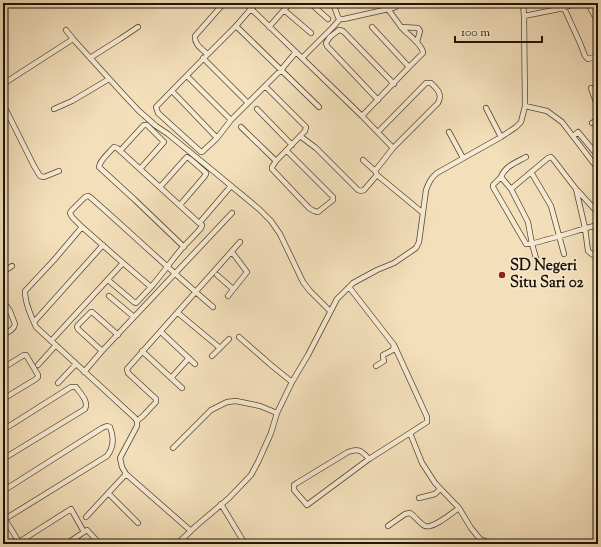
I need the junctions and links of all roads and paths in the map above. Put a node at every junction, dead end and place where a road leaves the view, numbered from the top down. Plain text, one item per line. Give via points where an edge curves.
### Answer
1 (224, 3) edge
2 (245, 3) edge
3 (257, 3) edge
4 (290, 3) edge
5 (310, 3) edge
6 (333, 3) edge
7 (397, 3) edge
8 (523, 3) edge
9 (575, 3) edge
10 (588, 3) edge
11 (564, 8) junction
12 (251, 9) junction
13 (388, 9) junction
14 (284, 10) junction
15 (524, 16) junction
16 (328, 19) dead end
17 (340, 19) junction
18 (598, 23) edge
19 (236, 26) junction
20 (138, 27) dead end
21 (269, 27) junction
22 (372, 27) dead end
23 (402, 27) junction
24 (66, 30) dead end
25 (311, 33) dead end
26 (73, 38) junction
27 (416, 42) junction
28 (296, 52) junction
29 (207, 54) junction
30 (598, 56) edge
31 (90, 58) junction
32 (203, 58) junction
33 (302, 58) junction
34 (409, 67) junction
35 (281, 70) junction
36 (187, 76) junction
37 (109, 79) junction
38 (3, 84) edge
39 (394, 84) junction
40 (265, 86) junction
41 (591, 88) dead end
42 (172, 91) junction
43 (378, 100) junction
44 (248, 103) junction
45 (3, 104) edge
46 (525, 106) junction
47 (318, 107) dead end
48 (486, 108) dead end
49 (598, 108) edge
50 (54, 109) dead end
51 (257, 109) dead end
52 (362, 116) junction
53 (598, 119) edge
54 (231, 120) junction
55 (592, 122) dead end
56 (241, 127) dead end
57 (378, 132) junction
58 (449, 132) dead end
59 (300, 136) junction
60 (573, 136) junction
61 (501, 137) junction
62 (217, 138) junction
63 (292, 145) junction
64 (393, 148) junction
65 (120, 151) junction
66 (287, 151) junction
67 (598, 156) edge
68 (526, 157) dead end
69 (463, 158) junction
70 (363, 160) dead end
71 (276, 161) junction
72 (140, 169) junction
73 (598, 169) edge
74 (59, 171) dead end
75 (531, 172) junction
76 (376, 173) junction
77 (501, 177) junction
78 (231, 186) junction
79 (160, 187) junction
80 (511, 189) junction
81 (576, 189) junction
82 (180, 205) junction
83 (232, 213) dead end
84 (423, 213) junction
85 (598, 213) edge
86 (200, 223) junction
87 (598, 225) edge
88 (82, 227) junction
89 (585, 228) junction
90 (559, 237) junction
91 (240, 242) dead end
92 (532, 244) junction
93 (103, 245) junction
94 (184, 247) junction
95 (232, 252) junction
96 (564, 254) dead end
97 (598, 254) edge
98 (536, 258) dead end
99 (123, 264) junction
100 (12, 266) dead end
101 (168, 267) junction
102 (3, 272) edge
103 (175, 274) junction
104 (217, 275) dead end
105 (108, 280) junction
106 (350, 286) junction
107 (151, 287) junction
108 (233, 289) junction
109 (196, 292) junction
110 (109, 296) dead end
111 (228, 296) dead end
112 (3, 303) edge
113 (213, 307) dead end
114 (330, 311) junction
115 (178, 313) junction
116 (134, 317) junction
117 (34, 322) junction
118 (161, 332) junction
119 (118, 334) junction
120 (3, 335) edge
121 (239, 337) dead end
122 (229, 339) dead end
123 (51, 341) junction
124 (56, 345) junction
125 (394, 345) junction
126 (220, 348) junction
127 (102, 351) junction
128 (142, 351) junction
129 (212, 356) dead end
130 (189, 358) junction
131 (76, 364) junction
132 (195, 364) dead end
133 (38, 365) dead end
134 (376, 366) dead end
135 (3, 368) edge
136 (84, 372) junction
137 (171, 378) junction
138 (292, 382) junction
139 (58, 383) dead end
140 (182, 388) dead end
141 (3, 399) edge
142 (277, 413) junction
143 (137, 422) junction
144 (3, 430) edge
145 (410, 433) junction
146 (174, 448) dead end
147 (3, 459) edge
148 (369, 459) junction
149 (126, 474) junction
150 (440, 489) junction
151 (3, 490) edge
152 (108, 493) junction
153 (419, 498) dead end
154 (221, 504) junction
155 (459, 508) junction
156 (86, 517) dead end
157 (4, 518) edge
158 (138, 523) dead end
159 (388, 526) dead end
160 (191, 531) junction
161 (84, 532) junction
162 (19, 543) edge
163 (68, 543) edge
164 (100, 544) edge
165 (177, 544) edge
166 (245, 544) edge
167 (492, 544) edge

1 - 29 street via 194,38
2 - 12 street
3 - 12 street
4 - 14 street
5 - 16 street
6 - 17 street
7 - 13 street via 395,7
8 - 15 street
9 - 11 street
10 - 18 street
11 - 15 street
11 - 30 street via 585,56
12 - 19 street
12 - 21 street
13 - 17 street
13 - 23 street
14 - 21 street
14 - 25 street
15 - 46 street
17 - 33 street
19 - 29 street
19 - 35 street
20 - 31 street
21 - 28 street
22 - 34 street
23 - 27 street
23 - 27 street via 418,28 420,31
24 - 26 street
26 - 31 street
26 - 38 street
27 - 34 street via 423,53
28 - 33 street
28 - 35 street
29 - 32 street
31 - 37 street
32 - 36 street
32 - 44 street
33 - 52 street
34 - 39 street
35 - 40 street
35 - 47 street
36 - 42 street
36 - 54 street
37 - 50 street via 72,102
37 - 78 street via 156,126
39 - 43 street
39 - 43 street via 343,31 339,30 330,37 326,42 327,46
40 - 44 street
40 - 59 street via 305,126 306,129
41 - 49 street
42 - 62 street
42 - 62 street via 156,108 158,113 201,152
43 - 52 street
44 - 54 street
45 - 74 street via 40,176
46 - 60 street via 547,111 562,122
46 - 61 street via 521,122
48 - 61 street
51 - 63 street
52 - 57 street
53 - 55 street
54 - 62 street
56 - 71 street
57 - 64 street
57 - 64 street via 426,83 432,83 440,94 438,103
58 - 69 street
59 - 63 street
59 - 76 street via 316,148 358,190 364,190
60 - 67 street via 578,132
60 - 73 street
61 - 69 street
63 - 66 street
64 - 76 street
65 - 72 street
65 - 72 street via 144,125 147,125 164,142
65 - 94 street via 114,147 99,167
66 - 71 street
66 - 71 street via 333,197 333,200 318,212 314,211 272,169
68 - 77 street via 506,169
69 - 84 street via 432,178 426,190
70 - 76 street
72 - 79 street
75 - 80 street
75 - 81 street via 550,157
75 - 90 street via 551,206
76 - 84 street
77 - 80 street
77 - 92 street via 493,187 526,244
78 - 86 street
78 - 114 street via 271,221 288,249 303,282
79 - 82 street
79 - 82 street via 187,158 206,172
80 - 92 street via 528,222
81 - 85 street
81 - 89 street
82 - 86 street
83 - 103 street
84 - 106 street via 416,248 394,263
86 - 94 street via 201,228
87 - 89 street
88 - 93 street
88 - 101 street via 70,213 88,196
88 - 117 street via 25,291
89 - 90 street
89 - 97 street via 588,251 593,255
90 - 92 street
90 - 96 street
91 - 95 street
92 - 98 street
93 - 99 street
93 - 117 street
94 - 101 street
95 - 108 street via 247,272
95 - 109 street
99 - 105 street
99 - 107 street
100 - 102 street
101 - 103 street
101 - 107 street
103 - 109 street
103 - 116 street
104 - 108 street
105 - 107 street via 136,303
105 - 123 street
106 - 114 street via 337,299
106 - 125 street
108 - 111 street
109 - 113 street
109 - 115 street
110 - 116 street
112 - 120 street via 15,324 14,328
114 - 138 street
115 - 118 street
115 - 126 street
116 - 119 street
117 - 123 street
118 - 128 street
118 - 130 street
119 - 127 street
119 - 127 street via 92,312 78,325 78,329
121 - 138 street
122 - 126 street
123 - 124 street
124 - 131 street
124 - 133 street
125 - 134 street via 393,350 383,356 384,361
125 - 145 street via 427,419 425,424
126 - 129 street
127 - 136 street
128 - 137 street
128 - 143 street via 127,371 155,398 156,402
130 - 132 street
130 - 137 street
131 - 136 street
131 - 139 street
135 - 141 street via 24,355 38,375 36,379
136 - 143 street
137 - 140 street
138 - 142 street
142 - 146 street via 242,402 227,402 211,410
142 - 154 street via 268,441 251,475
143 - 149 street via 120,458
144 - 147 street via 71,387 76,387 86,402 85,409
145 - 148 street
145 - 150 street via 422,463
148 - 148 street via 307,505 294,490 294,485 348,452 362,451
149 - 152 street
149 - 160 street
150 - 153 street via 435,494
150 - 155 street
151 - 157 street via 102,428 110,427 113,441 107,456
152 - 156 street
152 - 158 street
154 - 160 street
154 - 166 street
155 - 159 street via 430,526 423,525 410,513
155 - 167 street via 480,539
157 - 162 street
160 - 165 street
161 - 162 street via 71,509
161 - 163 street
161 - 164 street via 87,530

